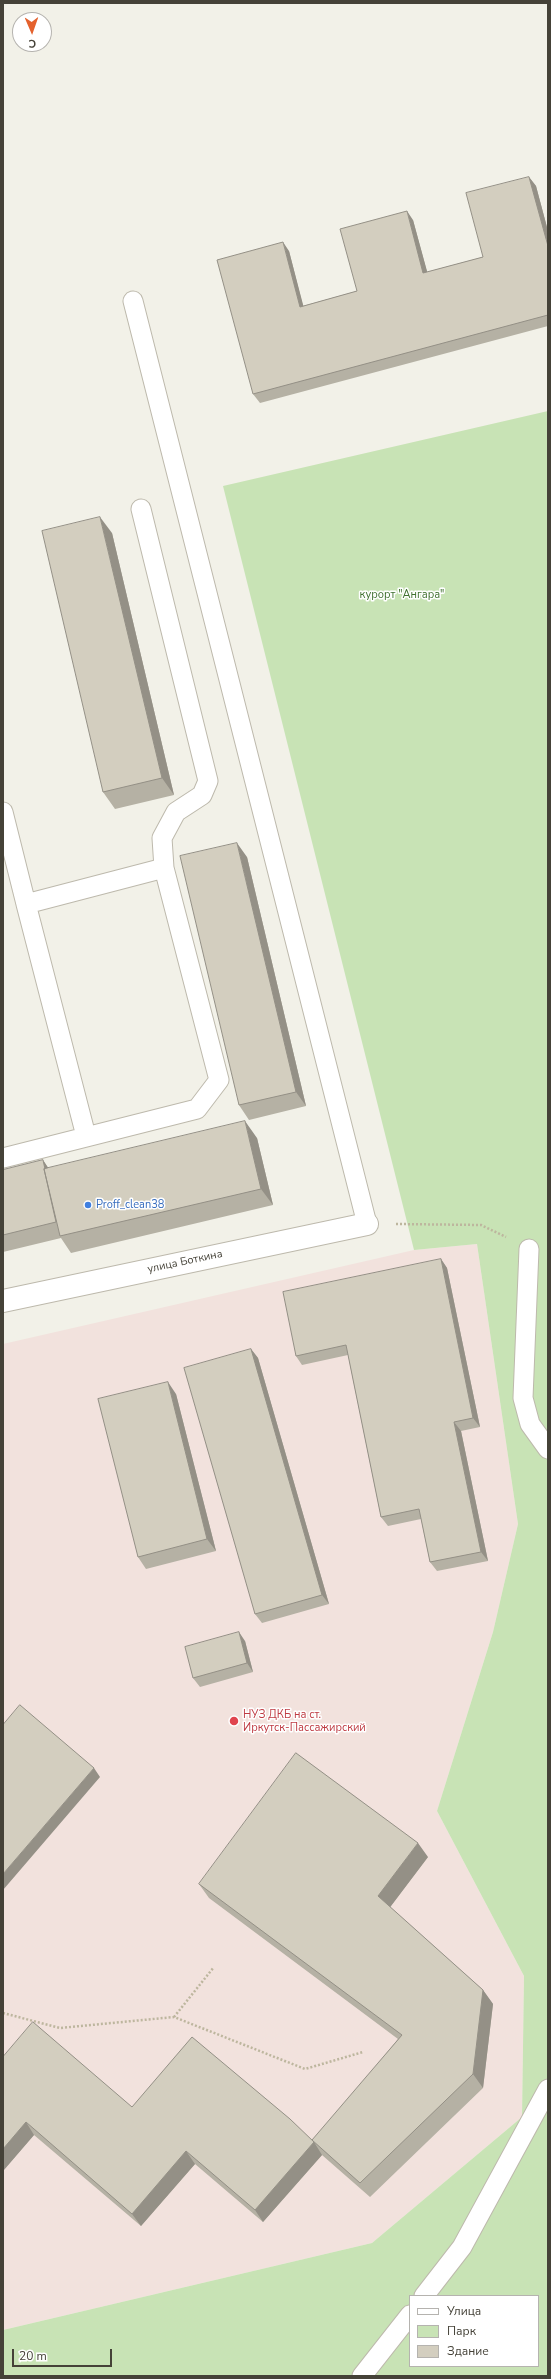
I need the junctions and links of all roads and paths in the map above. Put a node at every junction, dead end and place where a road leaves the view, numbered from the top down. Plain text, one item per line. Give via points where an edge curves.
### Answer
1 (133, 301) dead end
2 (141, 509) dead end
3 (3, 812) edge
4 (164, 868) junction
5 (26, 904) junction
6 (86, 1136) junction
7 (3, 1158) edge
8 (368, 1224) junction
9 (529, 1248) joint
10 (3, 1301) edge
11 (548, 1449) edge
12 (214, 1967) dead end
13 (3, 2013) edge
14 (174, 2017) junction
15 (363, 2052) dead end
16 (548, 2089) edge
17 (425, 2295) edge
18 (409, 2316) edge
19 (362, 2376) edge

1 - 8 lane
2 - 4 lane via 208,781 202,795 176,812 162,838
3 - 5 lane
4 - 5 lane
4 - 6 lane via 219,1080 197,1109
5 - 6 lane
6 - 7 lane
8 - 9 path via 481,1225
8 - 10 street, улица Боткина
9 - 11 lane via 523,1398 530,1424
12 - 14 path
13 - 14 path via 60,2028
14 - 15 path via 305,2069
16 - 17 lane via 462,2247
18 - 19 lane

